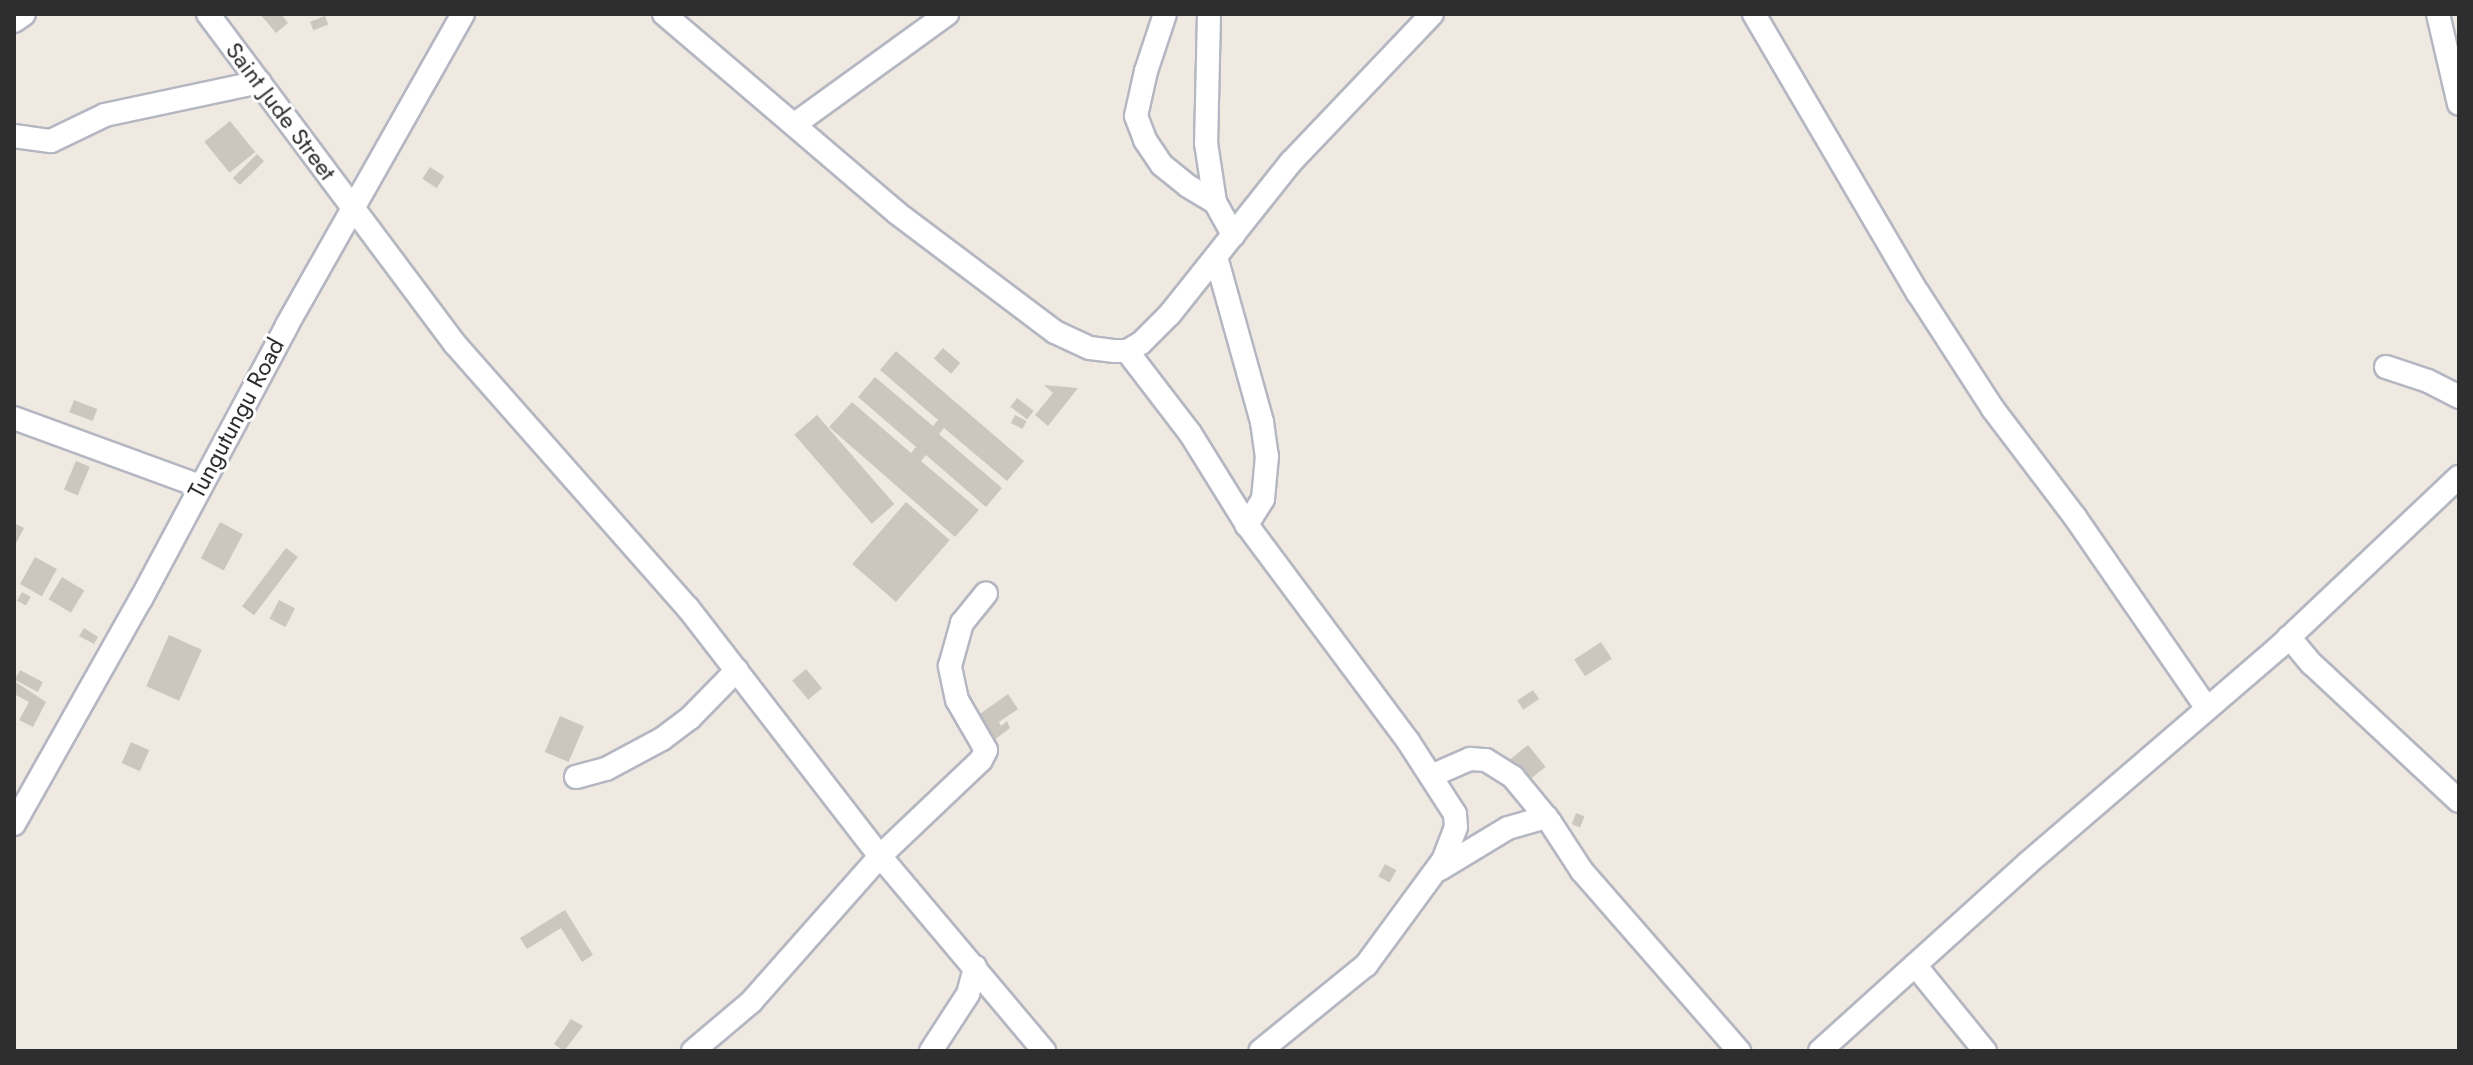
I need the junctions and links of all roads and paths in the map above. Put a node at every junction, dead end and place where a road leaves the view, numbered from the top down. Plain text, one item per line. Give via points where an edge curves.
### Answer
1 (24, 14) edge
2 (208, 14) edge
3 (463, 14) edge
4 (664, 14) edge
5 (947, 14) edge
6 (1165, 14) edge
7 (1209, 14) edge
8 (1432, 14) edge
9 (1754, 14) edge
10 (2438, 14) edge
11 (14, 21) edge
12 (260, 82) junction
13 (2459, 104) edge
14 (795, 124) junction
15 (14, 136) edge
16 (1215, 202) junction
17 (353, 209) junction
18 (1233, 235) junction
19 (1216, 257) junction
20 (1127, 351) junction
21 (2386, 367) dead end
22 (2459, 397) edge
23 (14, 418) edge
24 (2459, 477) edge
25 (200, 486) junction
26 (1247, 525) junction
27 (986, 593) dead end
28 (2289, 637) junction
29 (737, 670) junction
30 (2207, 708) junction
31 (1431, 776) junction
32 (576, 777) dead end
33 (2459, 801) edge
34 (1546, 817) junction
35 (14, 824) edge
36 (880, 856) junction
37 (1437, 871) junction
38 (1915, 965) junction
39 (975, 967) junction
40 (693, 1051) edge
41 (931, 1051) edge
42 (1044, 1051) edge
43 (1260, 1051) edge
44 (1739, 1051) edge
45 (1820, 1051) edge
46 (1985, 1051) edge

1 - 11 street
2 - 12 street, Saint Jude Street
3 - 17 street, Tungutungu Road
4 - 14 street
5 - 14 street
6 - 16 street via 1136,116 1162,165
7 - 16 street via 1204,126
8 - 18 street via 1341,106
9 - 30 street via 1951,345
10 - 13 street
12 - 15 street via 105,115 51,141
12 - 17 street, Saint Jude Street
14 - 20 street via 897,213 1055,332 1090,348
16 - 18 street
17 - 25 street, Tungutungu Road
17 - 29 street, Saint Jude Street via 455,344
18 - 19 street
19 - 20 street via 1170,314
19 - 26 street via 1267,456 1263,499
20 - 26 street via 1190,433
21 - 22 street
23 - 25 street
24 - 28 street
25 - 35 street, Tungutungu Road
26 - 31 street
27 - 36 street via 962,623 950,666 957,700 986,750 950,793
28 - 30 street
28 - 33 street
29 - 32 street via 662,739 606,769
29 - 36 street, Saint Jude Street
30 - 38 street
31 - 34 street via 1470,759 1486,760 1513,777
31 - 37 street via 1455,814 1456,827
34 - 37 street via 1508,828
34 - 44 street via 1582,871
36 - 39 street, Saint Jude Street
36 - 40 street via 751,1002
37 - 43 street via 1366,965
38 - 45 street
38 - 46 street
39 - 41 street via 968,994
39 - 42 street, Saint Jude Street

